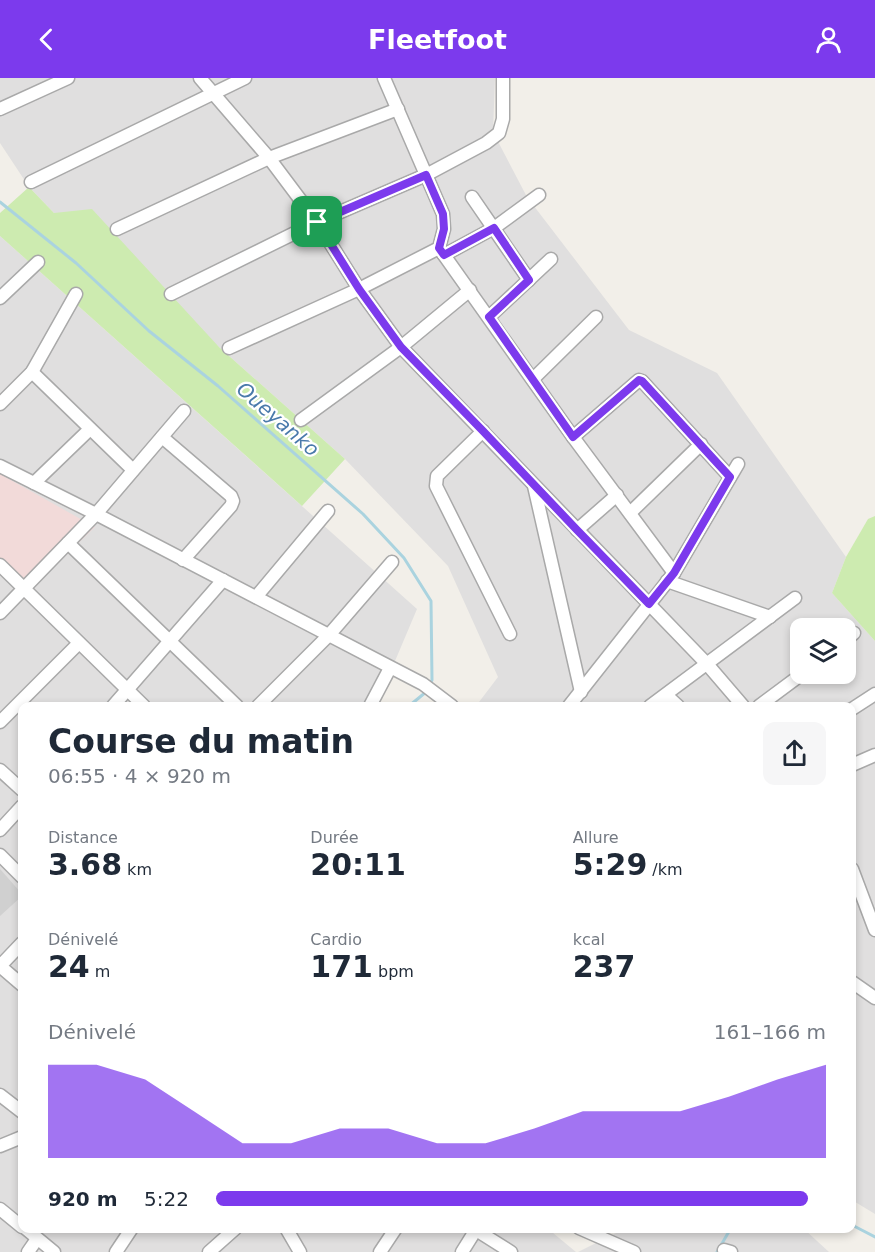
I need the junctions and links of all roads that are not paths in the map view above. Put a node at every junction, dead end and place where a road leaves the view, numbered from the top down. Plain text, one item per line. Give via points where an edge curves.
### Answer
1 (68, 78) edge
2 (200, 78) edge
3 (245, 78) edge
4 (384, 78) edge
5 (503, 78) edge
6 (212, 93) junction
7 (0, 109) edge
8 (398, 109) junction
9 (269, 158) junction
10 (426, 175) junction
11 (31, 182) dead end
12 (539, 195) dead end
13 (472, 197) dead end
14 (317, 222) junction
15 (494, 228) junction
16 (117, 229) dead end
17 (442, 251) junction
18 (551, 260) dead end
19 (38, 262) dead end
20 (529, 280) junction
21 (359, 289) junction
22 (470, 290) junction
23 (76, 294) dead end
24 (171, 294) dead end
25 (0, 298) edge
26 (489, 317) junction
27 (596, 317) dead end
28 (401, 347) junction
29 (229, 348) dead end
30 (32, 372) junction
31 (533, 379) junction
32 (0, 404) edge
33 (184, 411) dead end
34 (300, 420) dead end
35 (90, 429) junction
36 (483, 431) junction
37 (162, 437) junction
38 (573, 437) junction
39 (701, 444) junction
40 (738, 464) dead end
41 (0, 466) edge
42 (133, 470) junction
43 (730, 477) junction
44 (34, 483) junction
45 (534, 485) junction
46 (617, 495) junction
47 (328, 511) dead end
48 (630, 513) junction
49 (96, 514) junction
50 (577, 530) junction
51 (68, 543) junction
52 (183, 560) junction
53 (392, 562) dead end
54 (0, 565) edge
55 (671, 577) junction
56 (223, 580) junction
57 (24, 588) junction
58 (256, 597) junction
59 (795, 598) dead end
60 (649, 604) junction
61 (0, 613) edge
62 (770, 617) junction
63 (510, 634) dead end
64 (329, 635) junction
65 (170, 642) junction
66 (79, 644) junction
67 (707, 664) junction
68 (390, 668) junction
69 (790, 683) edge
70 (128, 690) junction
71 (581, 692) junction
72 (875, 694) edge
73 (666, 695) junction
74 (20, 702) edge
75 (116, 702) edge
76 (140, 702) edge
77 (233, 702) edge
78 (262, 702) edge
79 (372, 702) edge
80 (447, 702) edge
81 (573, 702) edge
82 (656, 702) edge
83 (674, 702) edge
84 (740, 702) edge
85 (764, 702) edge
86 (18, 704) edge
87 (856, 706) edge
88 (0, 722) edge
89 (875, 755) edge
90 (856, 763) edge
91 (0, 770) edge
92 (18, 786) edge
93 (18, 810) edge
94 (0, 830) edge
95 (0, 855) edge
96 (18, 872) edge
97 (856, 880) edge
98 (875, 930) edge
99 (18, 947) edge
100 (0, 966) edge
101 (18, 982) edge
102 (856, 985) edge
103 (875, 998) edge
104 (0, 1095) edge
105 (18, 1109) edge
106 (18, 1139) edge
107 (0, 1146) edge
108 (0, 1209) edge
109 (18, 1224) edge
110 (29, 1233) edge
111 (129, 1233) edge
112 (230, 1233) edge
113 (289, 1233) edge
114 (393, 1233) edge
115 (474, 1233) edge
116 (483, 1233) edge
117 (590, 1233) edge
118 (37, 1239) junction
119 (28, 1252) edge
120 (54, 1252) edge
121 (117, 1252) edge
122 (209, 1252) edge
123 (300, 1252) edge
124 (380, 1252) edge
125 (462, 1252) edge
126 (511, 1252) edge
127 (634, 1252) edge

1 - 7 street
2 - 6 street
3 - 6 street
4 - 8 street
5 - 10 street via 503,119 499,132
6 - 9 street
6 - 11 street
8 - 9 street
8 - 10 street
9 - 14 street
9 - 16 street
10 - 14 street
10 - 17 street via 443,214
12 - 15 street
13 - 15 street
14 - 21 street
14 - 24 street
15 - 17 street
15 - 20 street
17 - 21 street
17 - 22 street
18 - 20 street
19 - 25 street
20 - 26 street
21 - 28 street
21 - 29 street
22 - 26 street
22 - 28 street
23 - 30 street
26 - 31 street
27 - 31 street
28 - 34 street
28 - 36 street
30 - 32 street
30 - 35 street
31 - 38 street
33 - 37 street
35 - 42 street
35 - 44 street
36 - 45 street
36 - 63 street via 437,476 436,486
37 - 42 street
37 - 52 street via 233,501
38 - 39 street via 639,380
38 - 46 street
39 - 43 street
39 - 48 street
40 - 43 street
41 - 44 street
42 - 49 street
43 - 55 street
44 - 49 street
45 - 50 street
45 - 71 street
46 - 48 street
46 - 50 street
47 - 58 street
48 - 55 street
49 - 51 street
49 - 52 street
50 - 60 street
51 - 57 street
51 - 65 street
52 - 56 street
53 - 64 street
54 - 57 street
55 - 60 street
55 - 62 street
56 - 58 street
56 - 65 street
57 - 61 street
57 - 66 street
58 - 64 street
59 - 62 street
60 - 67 street
60 - 71 street
62 - 67 street
64 - 68 street
64 - 78 street
65 - 70 street
65 - 77 street
66 - 70 street
66 - 74 street
67 - 73 street
67 - 84 street
68 - 79 street
68 - 80 street via 423,684
69 - 85 street
70 - 75 street
70 - 76 street
71 - 81 street
72 - 87 street
73 - 82 street
73 - 83 street
86 - 88 street
89 - 90 street
91 - 92 street
93 - 94 street
95 - 96 street
97 - 98 street
99 - 100 street
100 - 101 street
102 - 103 street
104 - 105 street
106 - 107 street
108 - 109 street
110 - 118 street
111 - 121 street
112 - 122 street
113 - 123 street
114 - 124 street
115 - 125 street
116 - 126 street
117 - 127 street
118 - 119 street
118 - 120 street

